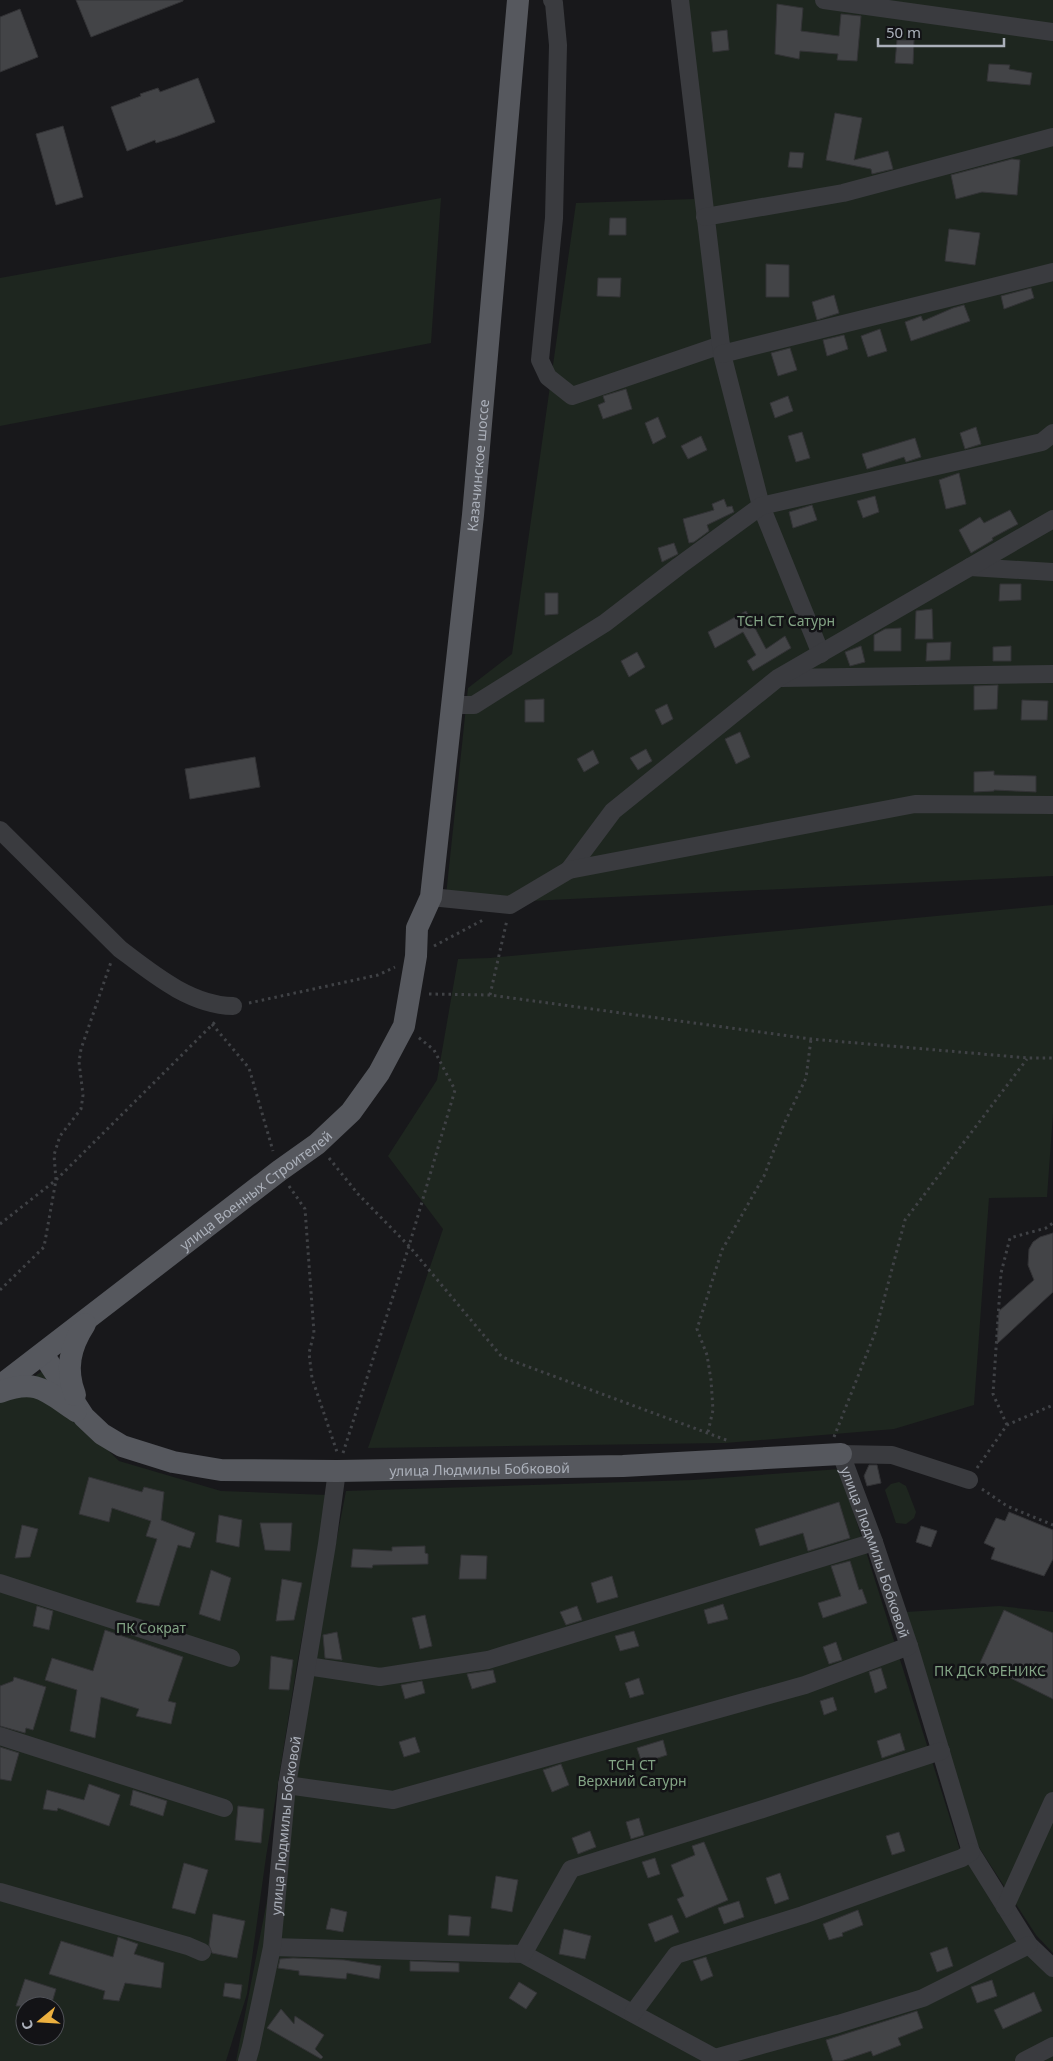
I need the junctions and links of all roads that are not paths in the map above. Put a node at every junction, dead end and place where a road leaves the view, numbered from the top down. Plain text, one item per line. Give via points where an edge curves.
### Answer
1 (518, 0) edge
2 (552, 0) edge
3 (680, 0) edge
4 (824, 0) edge
5 (1053, 32) edge
6 (1053, 137) edge
7 (705, 217) junction
8 (1053, 272) edge
9 (721, 349) junction
10 (1053, 433) edge
11 (761, 506) junction
12 (1053, 519) edge
13 (970, 568) junction
14 (1053, 572) edge
15 (821, 654) junction
16 (1053, 674) edge
17 (778, 678) junction
18 (452, 705) junction
19 (1053, 805) edge
20 (0, 830) edge
21 (569, 870) junction
22 (431, 896) junction
23 (417, 928) joint
24 (233, 1006) road end
25 (88, 1319) junction
26 (42, 1354) junction
27 (0, 1386) edge
28 (0, 1392) edge
29 (84, 1417) junction
30 (837, 1447) junction
31 (337, 1472) junction
32 (969, 1480) road end
33 (874, 1542) junction
34 (0, 1583) edge
35 (909, 1646) junction
36 (231, 1658) dead end
37 (307, 1666) junction
38 (0, 1736) edge
39 (941, 1751) junction
40 (287, 1785) junction
41 (1053, 1801) edge
42 (224, 1808) dead end
43 (971, 1852) junction
44 (0, 1892) edge
45 (1006, 1907) junction
46 (1029, 1945) junction
47 (272, 1947) junction
48 (202, 1952) dead end
49 (523, 1954) junction
50 (1053, 1968) edge
51 (633, 2013) junction
52 (1053, 2046) edge
53 (714, 2059) edge
54 (247, 2061) edge
55 (1024, 2061) edge

1 - 18 main road, Казачинское шоссе via 473,515
2 - 9 street via 558,45 554,218 540,360 548,377 572,396
3 - 7 street
4 - 5 street
6 - 7 street via 844,193
7 - 9 street
8 - 9 street
9 - 11 street
10 - 11 street via 1042,442
11 - 15 street
11 - 18 street via 605,623 474,705
12 - 13 street
13 - 14 street
13 - 15 street
15 - 17 street
16 - 17 street
17 - 21 street via 613,811
18 - 22 main road, Казачинское шоссе
19 - 21 street via 915,804
20 - 24 street via 141,965 199,1000
21 - 22 street via 510,905
22 - 23 main road, Казачинское шоссе
23 - 25 main road, улица Военных Строителей via 416,956 404,1026 351,1112 317,1144
25 - 26 main road, улица Военных Строителей
25 - 29 main road via 72,1349 69,1368 74,1393
26 - 27 main road, улица Военных Строителей
26 - 29 main road, улица Людмилы Бобковой
28 - 29 main road via 29,1385 53,1396
29 - 31 main road, улица Людмилы Бобковой via 102,1434 122,1446 173,1462 221,1470
30 - 31 main road, улица Людмилы Бобковой via 623,1466
30 - 32 street via 892,1456
30 - 33 street, улица Людмилы Бобковой
31 - 37 street, улица Людмилы Бобковой
33 - 35 street, улица Людмилы Бобковой
33 - 37 street via 488,1660 380,1677
34 - 36 street
35 - 39 street, улица Людмилы Бобковой
35 - 40 street via 805,1685 393,1800
37 - 40 street, улица Людмилы Бобковой
38 - 42 street
39 - 43 street, улица Людмилы Бобковой
39 - 49 street via 571,1869
40 - 47 street, улица Людмилы Бобковой
41 - 45 street
43 - 45 street, улица Людмилы Бобковой
43 - 51 street via 803,1915 676,1955
44 - 48 street
45 - 46 street, улица Людмилы Бобковой
46 - 50 street, улица Людмилы Бобковой
46 - 53 street via 923,1998
47 - 49 street
47 - 54 street, улица Людмилы Бобковой
49 - 51 street
51 - 53 street
52 - 55 street

